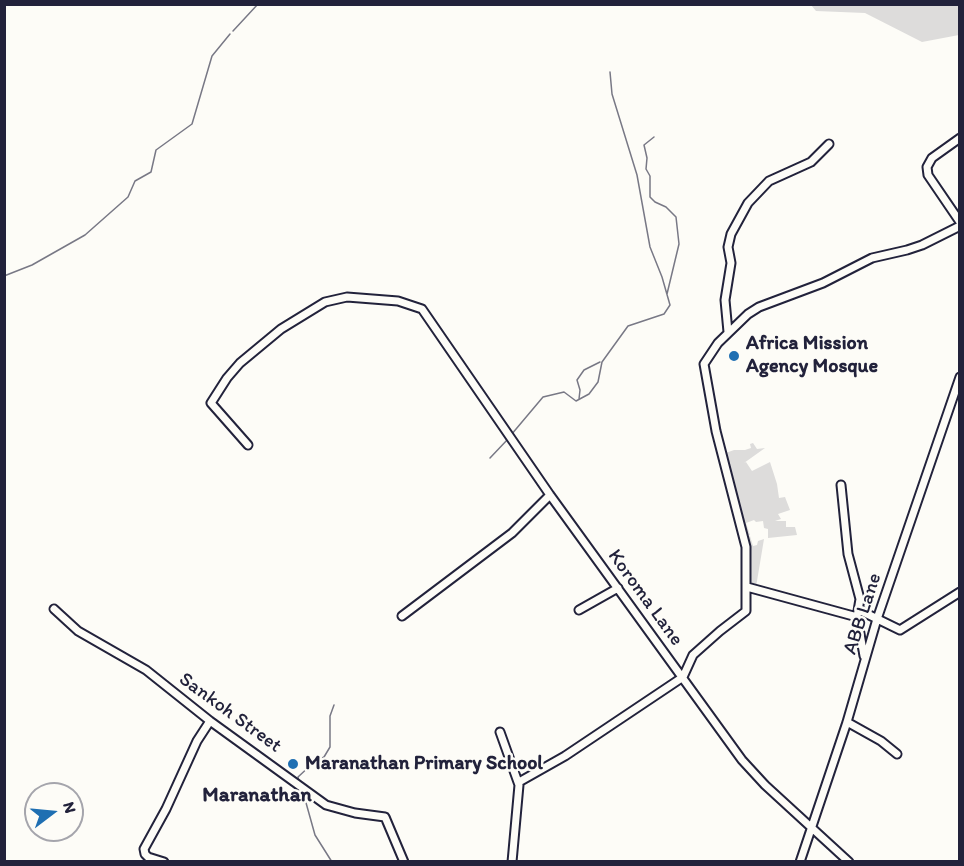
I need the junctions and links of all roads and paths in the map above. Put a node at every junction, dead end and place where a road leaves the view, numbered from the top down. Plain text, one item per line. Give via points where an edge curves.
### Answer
1 (960, 138) edge
2 (829, 144) dead end
3 (960, 224) edge
4 (728, 332) junction
5 (960, 377) edge
6 (248, 445) dead end
7 (841, 485) dead end
8 (550, 495) junction
9 (747, 587) junction
10 (618, 588) junction
11 (960, 592) edge
12 (54, 609) dead end
13 (579, 610) dead end
14 (858, 613) junction
15 (402, 616) dead end
16 (877, 619) junction
17 (864, 660) junction
18 (683, 678) junction
19 (210, 721) junction
20 (847, 722) junction
21 (500, 732) dead end
22 (897, 754) dead end
23 (519, 782) junction
24 (811, 827) junction
25 (164, 861) edge
26 (404, 861) edge
27 (512, 861) edge
28 (800, 861) edge
29 (849, 861) edge

1 - 3 street via 932,158 927,167 928,175
2 - 4 street via 811,162 763,187 748,203 731,234 725,300
3 - 4 street via 922,245 872,258 823,283 759,308
4 - 9 street via 704,364 718,441 746,547
5 - 16 street, ABB Lane
6 - 8 street, Koroma Lane via 210,403 240,363 281,328 325,303 347,297 409,303 422,309
7 - 14 street via 848,554 859,590
8 - 10 street, Koroma Lane
8 - 15 street via 512,533
9 - 14 street
9 - 18 street via 746,611 693,655
10 - 13 street
10 - 18 street, Koroma Lane
11 - 16 street via 900,630
12 - 19 street, Sankoh Street via 78,632 146,670
14 - 16 street
14 - 17 street
16 - 17 street, ABB Lane
17 - 20 street, ABB Lane
18 - 23 street
18 - 24 street, Koroma Lane via 742,760
19 - 25 street via 144,849 148,856
19 - 26 street, Sankoh Street via 326,805 385,818
20 - 22 street
20 - 24 street, ABB Lane
21 - 23 street
23 - 27 street
24 - 28 street, ABB Lane
24 - 29 street, Koroma Lane

